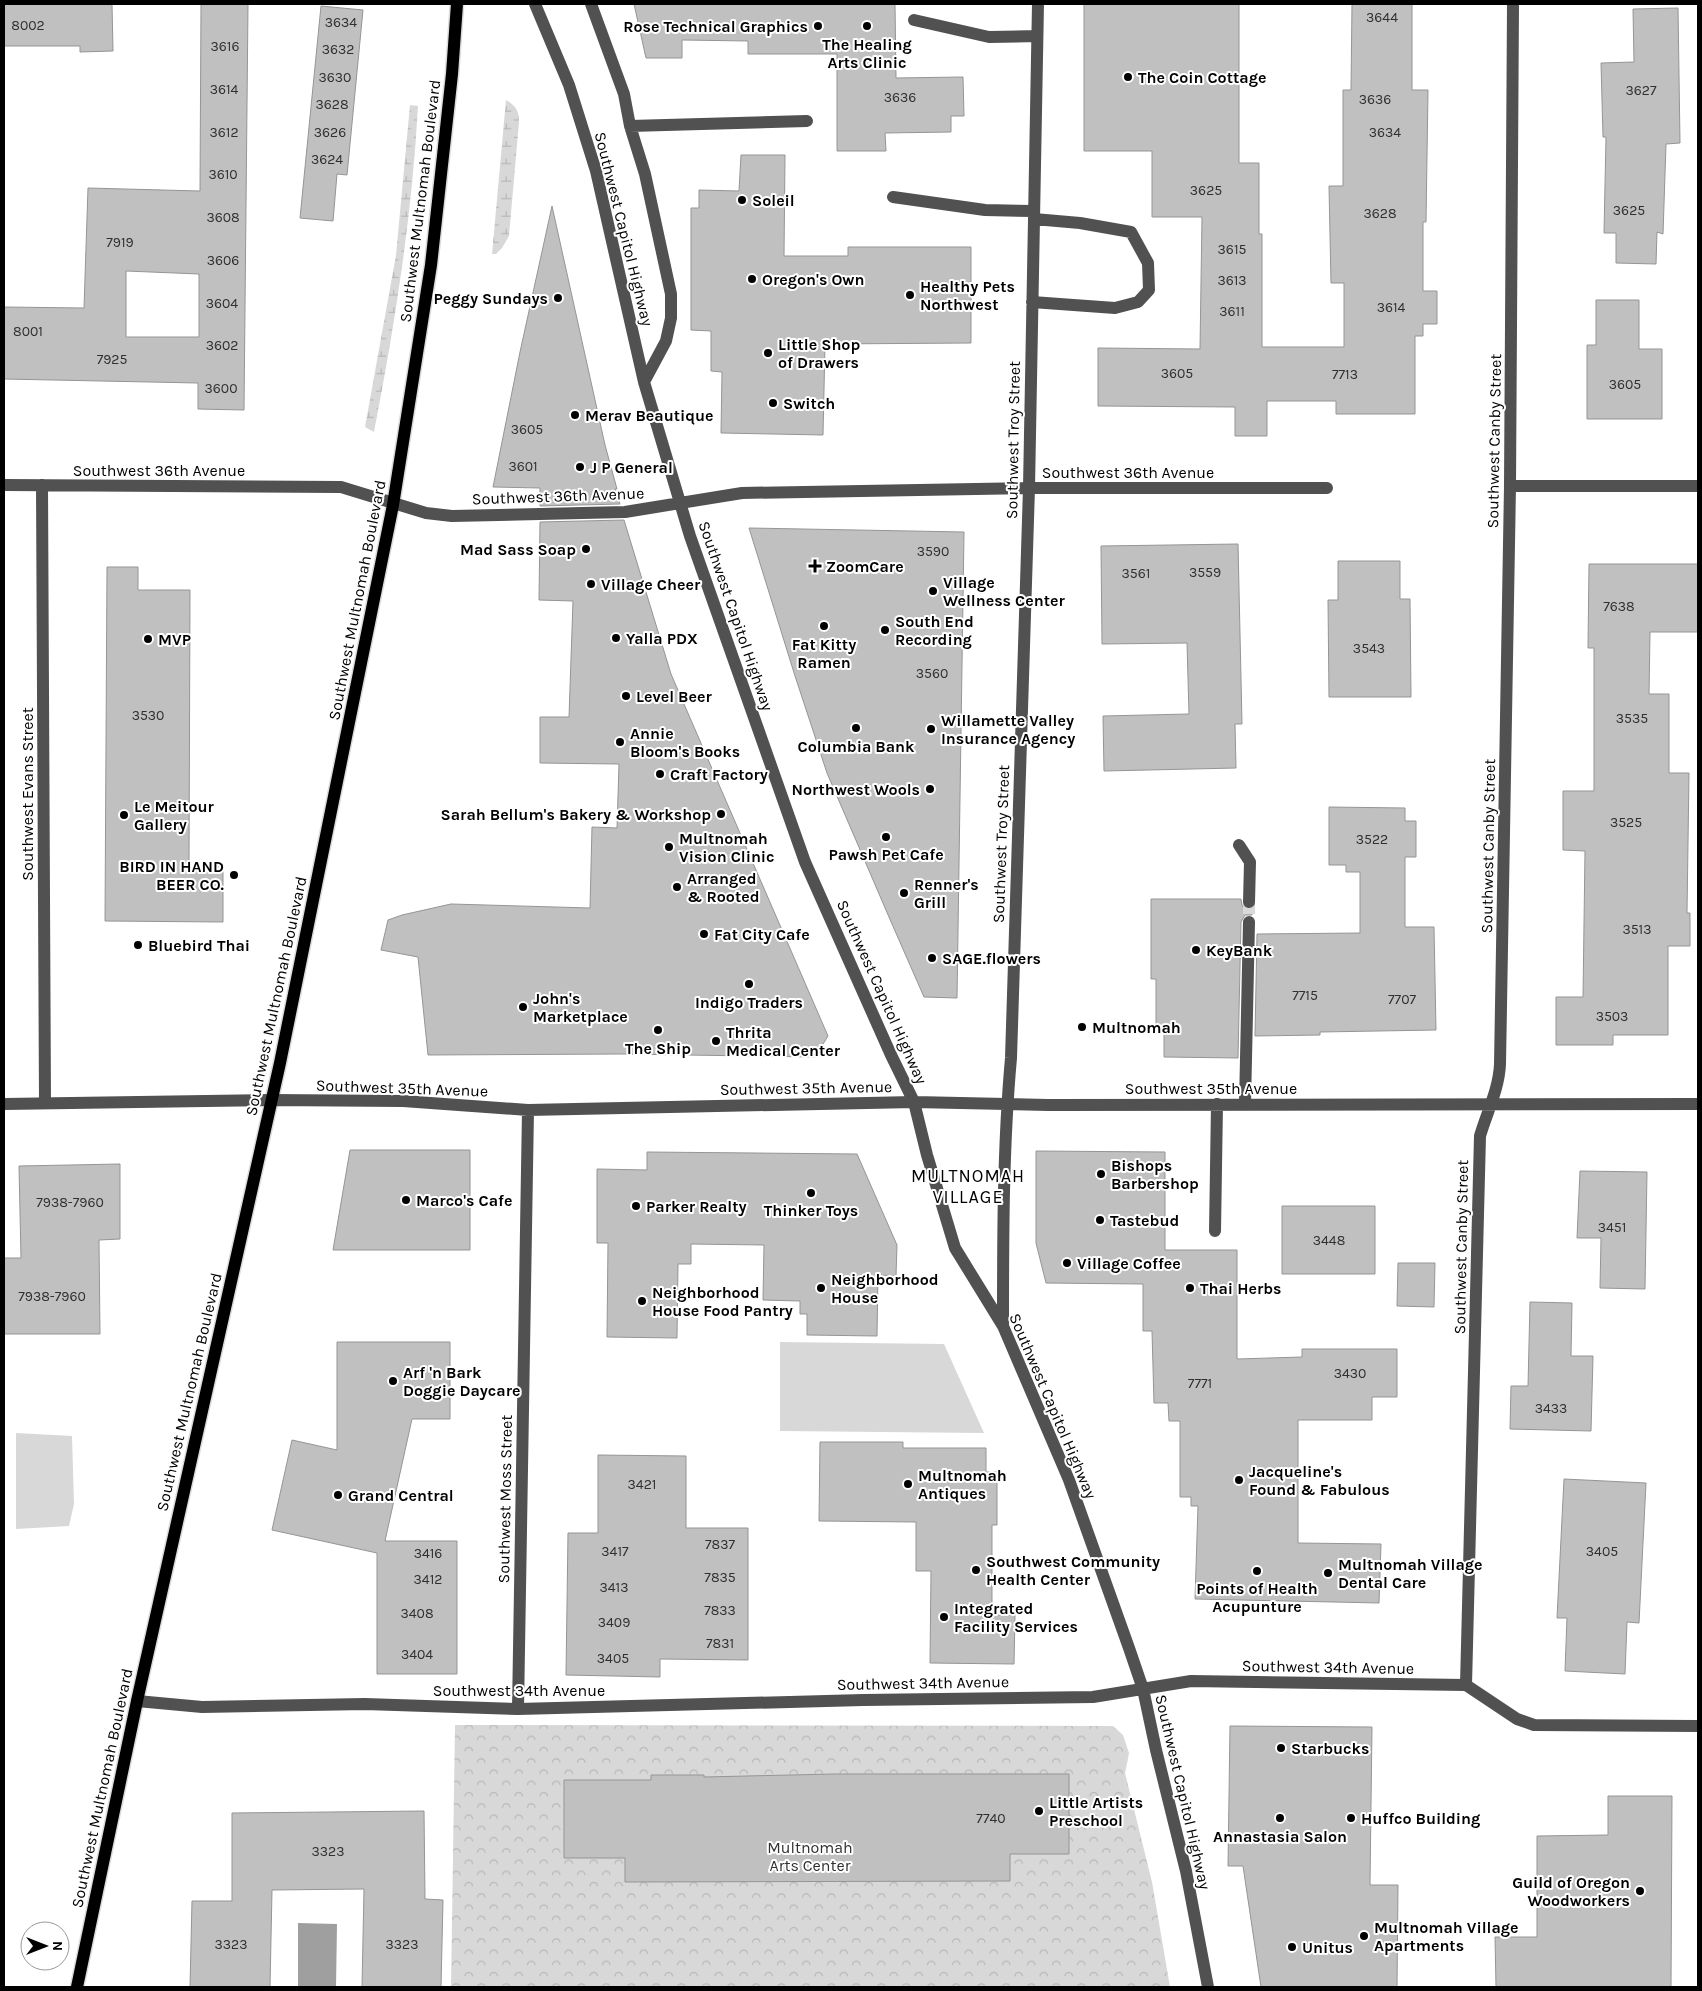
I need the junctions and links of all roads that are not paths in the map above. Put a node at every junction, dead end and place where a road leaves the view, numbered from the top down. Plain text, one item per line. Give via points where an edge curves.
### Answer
1 (457, 4) edge
2 (535, 4) edge
3 (591, 4) edge
4 (1038, 4) edge
5 (1513, 4) edge
6 (914, 20) dead end
7 (1037, 36) junction
8 (806, 121) dead end
9 (630, 126) junction
10 (893, 197) dead end
11 (1034, 215) junction
12 (1032, 302) junction
13 (644, 382) junction
14 (4, 485) edge
15 (42, 485) junction
16 (1510, 486) junction
17 (1698, 486) edge
18 (1029, 488) junction
19 (1327, 488) dead end
20 (680, 504) junction
21 (394, 505) junction
22 (1239, 846) dead end
23 (1249, 902) tunnel mouth
24 (1249, 922) tunnel mouth
25 (271, 1100) junction
26 (914, 1102) junction
27 (45, 1103) junction
28 (4, 1104) edge
29 (1007, 1104) junction
30 (1217, 1104) junction
31 (1245, 1104) junction
32 (1491, 1104) junction
33 (1698, 1104) edge
34 (528, 1110) junction
35 (1215, 1231) dead end
36 (1003, 1326) junction
37 (1466, 1685) junction
38 (1143, 1689) junction
39 (137, 1701) junction
40 (518, 1709) junction
41 (1698, 1726) edge
42 (77, 1987) edge
43 (1208, 1987) edge

1 - 21 main road, Southwest Multnomah Boulevard via 430,265
2 - 13 street, Southwest Capitol Highway via 569,85 596,170
3 - 9 street via 624,94
4 - 7 street, Southwest Troy Street
5 - 16 street, Southwest Canby Street
6 - 7 street via 989,37
7 - 11 street, Southwest Troy Street
8 - 9 street
9 - 13 street via 645,174 671,294 671,318 666,341
10 - 11 street
11 - 12 street, Southwest Troy Street
11 - 12 street via 1131,232 1148,263 1149,290 1138,302 1115,308
12 - 18 street, Southwest Troy Street
13 - 20 street, Southwest Capitol Highway
14 - 15 street, Southwest 36th Avenue
15 - 21 street, Southwest 36th Avenue via 341,487
15 - 27 street, Southwest Evans Street
16 - 17 street
16 - 32 street, Southwest Canby Street via 1500,1075
18 - 19 street, Southwest 36th Avenue
18 - 20 street, Southwest 36th Avenue via 730,494
18 - 29 street, Southwest Troy Street
20 - 21 street, Southwest 36th Avenue via 625,512 452,516
20 - 26 street, Southwest Capitol Highway via 805,862
21 - 25 main road, Southwest Multnomah Boulevard
22 - 23 street via 1250,862
24 - 31 street
25 - 27 street, Southwest 35th Avenue
25 - 34 street, Southwest 35th Avenue via 403,1101
25 - 39 main road, Southwest Multnomah Boulevard
26 - 29 street, Southwest 35th Avenue
26 - 34 street, Southwest 35th Avenue
26 - 36 street, Southwest Capitol Highway via 955,1248
27 - 28 street, Southwest 35th Avenue
29 - 30 street, Southwest 35th Avenue
29 - 36 street, Southwest Troy Street
30 - 31 street, Southwest 35th Avenue
30 - 35 street
31 - 32 street, Southwest 35th Avenue
32 - 33 street, Southwest 35th Avenue
32 - 37 street, Southwest Canby Street via 1480,1136
34 - 40 street, Southwest Moss Street
36 - 38 street, Southwest Capitol Highway via 1069,1480
37 - 38 street, Southwest 34th Avenue via 1191,1681
37 - 41 street via 1517,1719 1534,1725
38 - 40 street, Southwest 34th Avenue via 1086,1697
38 - 43 street, Southwest Capitol Highway via 1186,1871
39 - 40 street, Southwest 34th Avenue via 202,1707 365,1704
39 - 42 main road, Southwest Multnomah Boulevard

